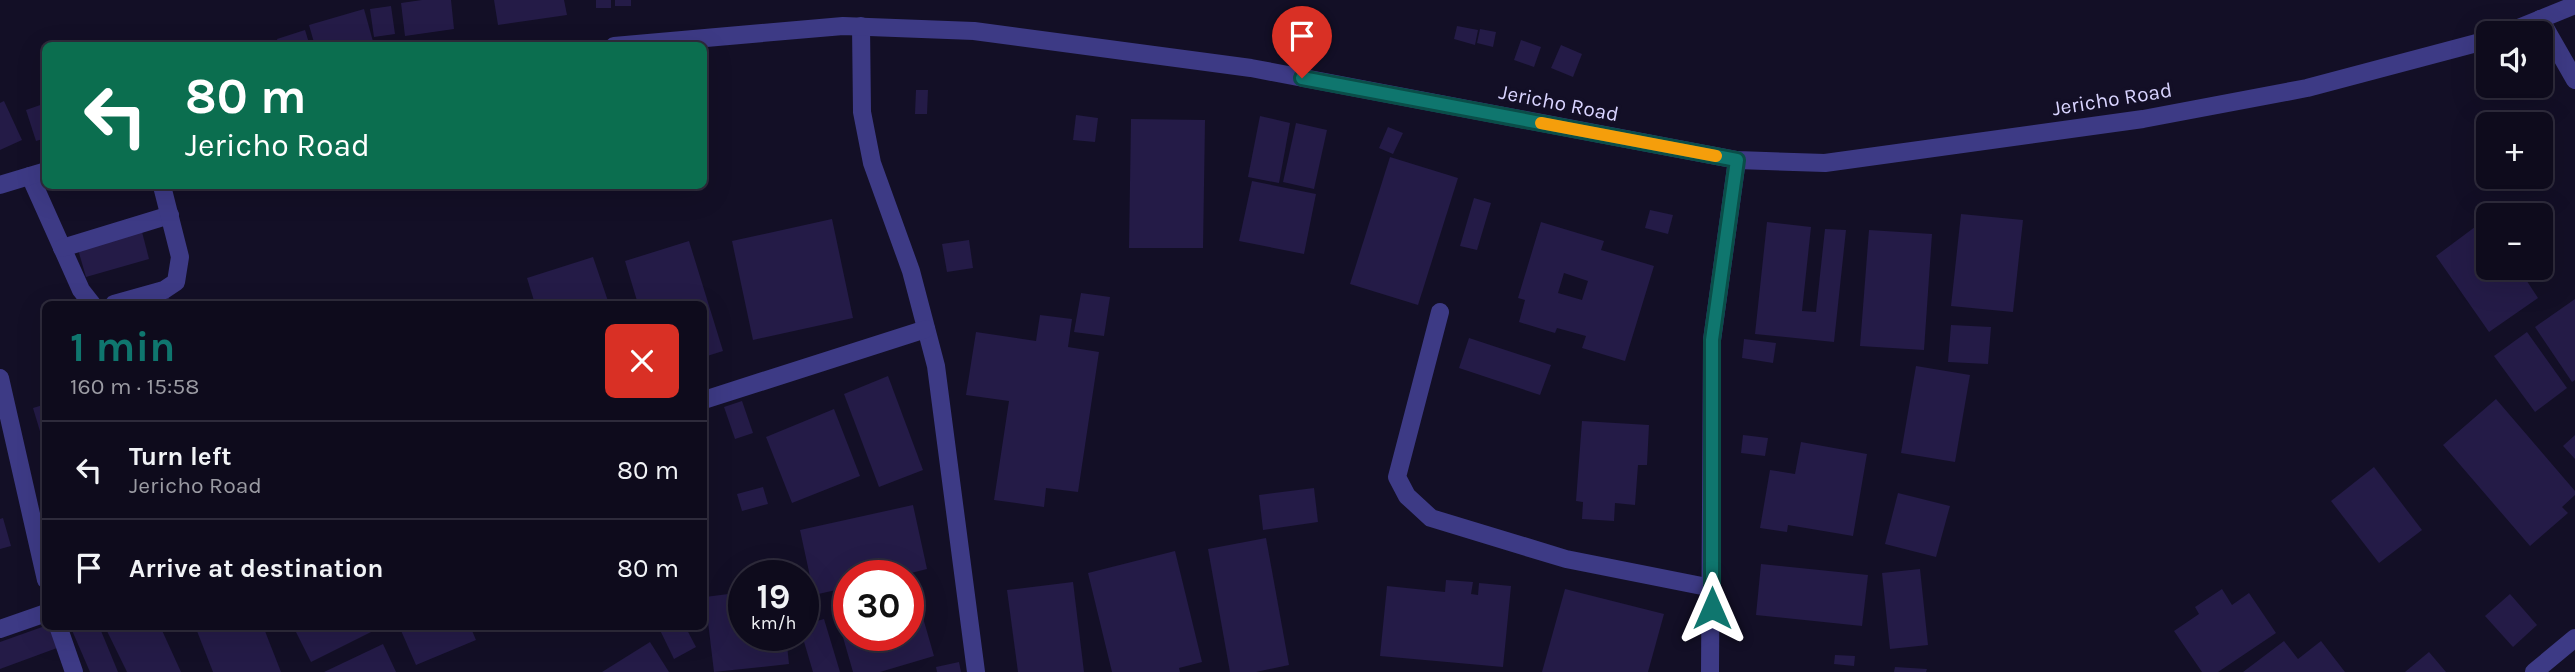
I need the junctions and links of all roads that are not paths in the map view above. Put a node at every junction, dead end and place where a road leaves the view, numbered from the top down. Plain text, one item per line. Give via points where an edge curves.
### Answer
1 (2575, 5) edge
2 (2540, 19) junction
3 (2535, 21) edge
4 (861, 26) junction
5 (663, 42) edge
6 (2476, 43) edge
7 (2575, 80) edge
8 (1737, 160) junction
9 (38, 174) edge
10 (0, 186) edge
11 (43, 189) edge
12 (163, 189) edge
13 (170, 215) junction
14 (62, 248) junction
15 (90, 301) edge
16 (125, 301) edge
17 (1440, 312) dead end
18 (926, 329) junction
19 (0, 378) edge
20 (707, 399) edge
21 (42, 562) edge
22 (1712, 588) junction
23 (42, 614) edge
24 (0, 629) edge
25 (59, 630) edge
26 (2575, 638) edge
27 (74, 672) edge
28 (976, 672) edge
29 (1710, 672) edge
30 (2534, 672) edge

1 - 2 street
2 - 3 street
2 - 7 street
4 - 5 street, Jericho Road
4 - 8 street, Jericho Road via 974,31 1251,68
4 - 18 street via 862,112 872,163 911,271
6 - 8 street, Jericho Road via 2307,88 2143,119 1825,163
8 - 22 street via 1712,340
9 - 10 street
11 - 14 street
12 - 13 street
13 - 14 street
13 - 16 street via 180,257 176,282
14 - 15 street
17 - 22 street via 1397,477 1407,496 1431,518 1566,559
18 - 20 street
18 - 28 street via 936,366
19 - 21 street
22 - 29 street
23 - 24 street
25 - 27 street
26 - 30 street

